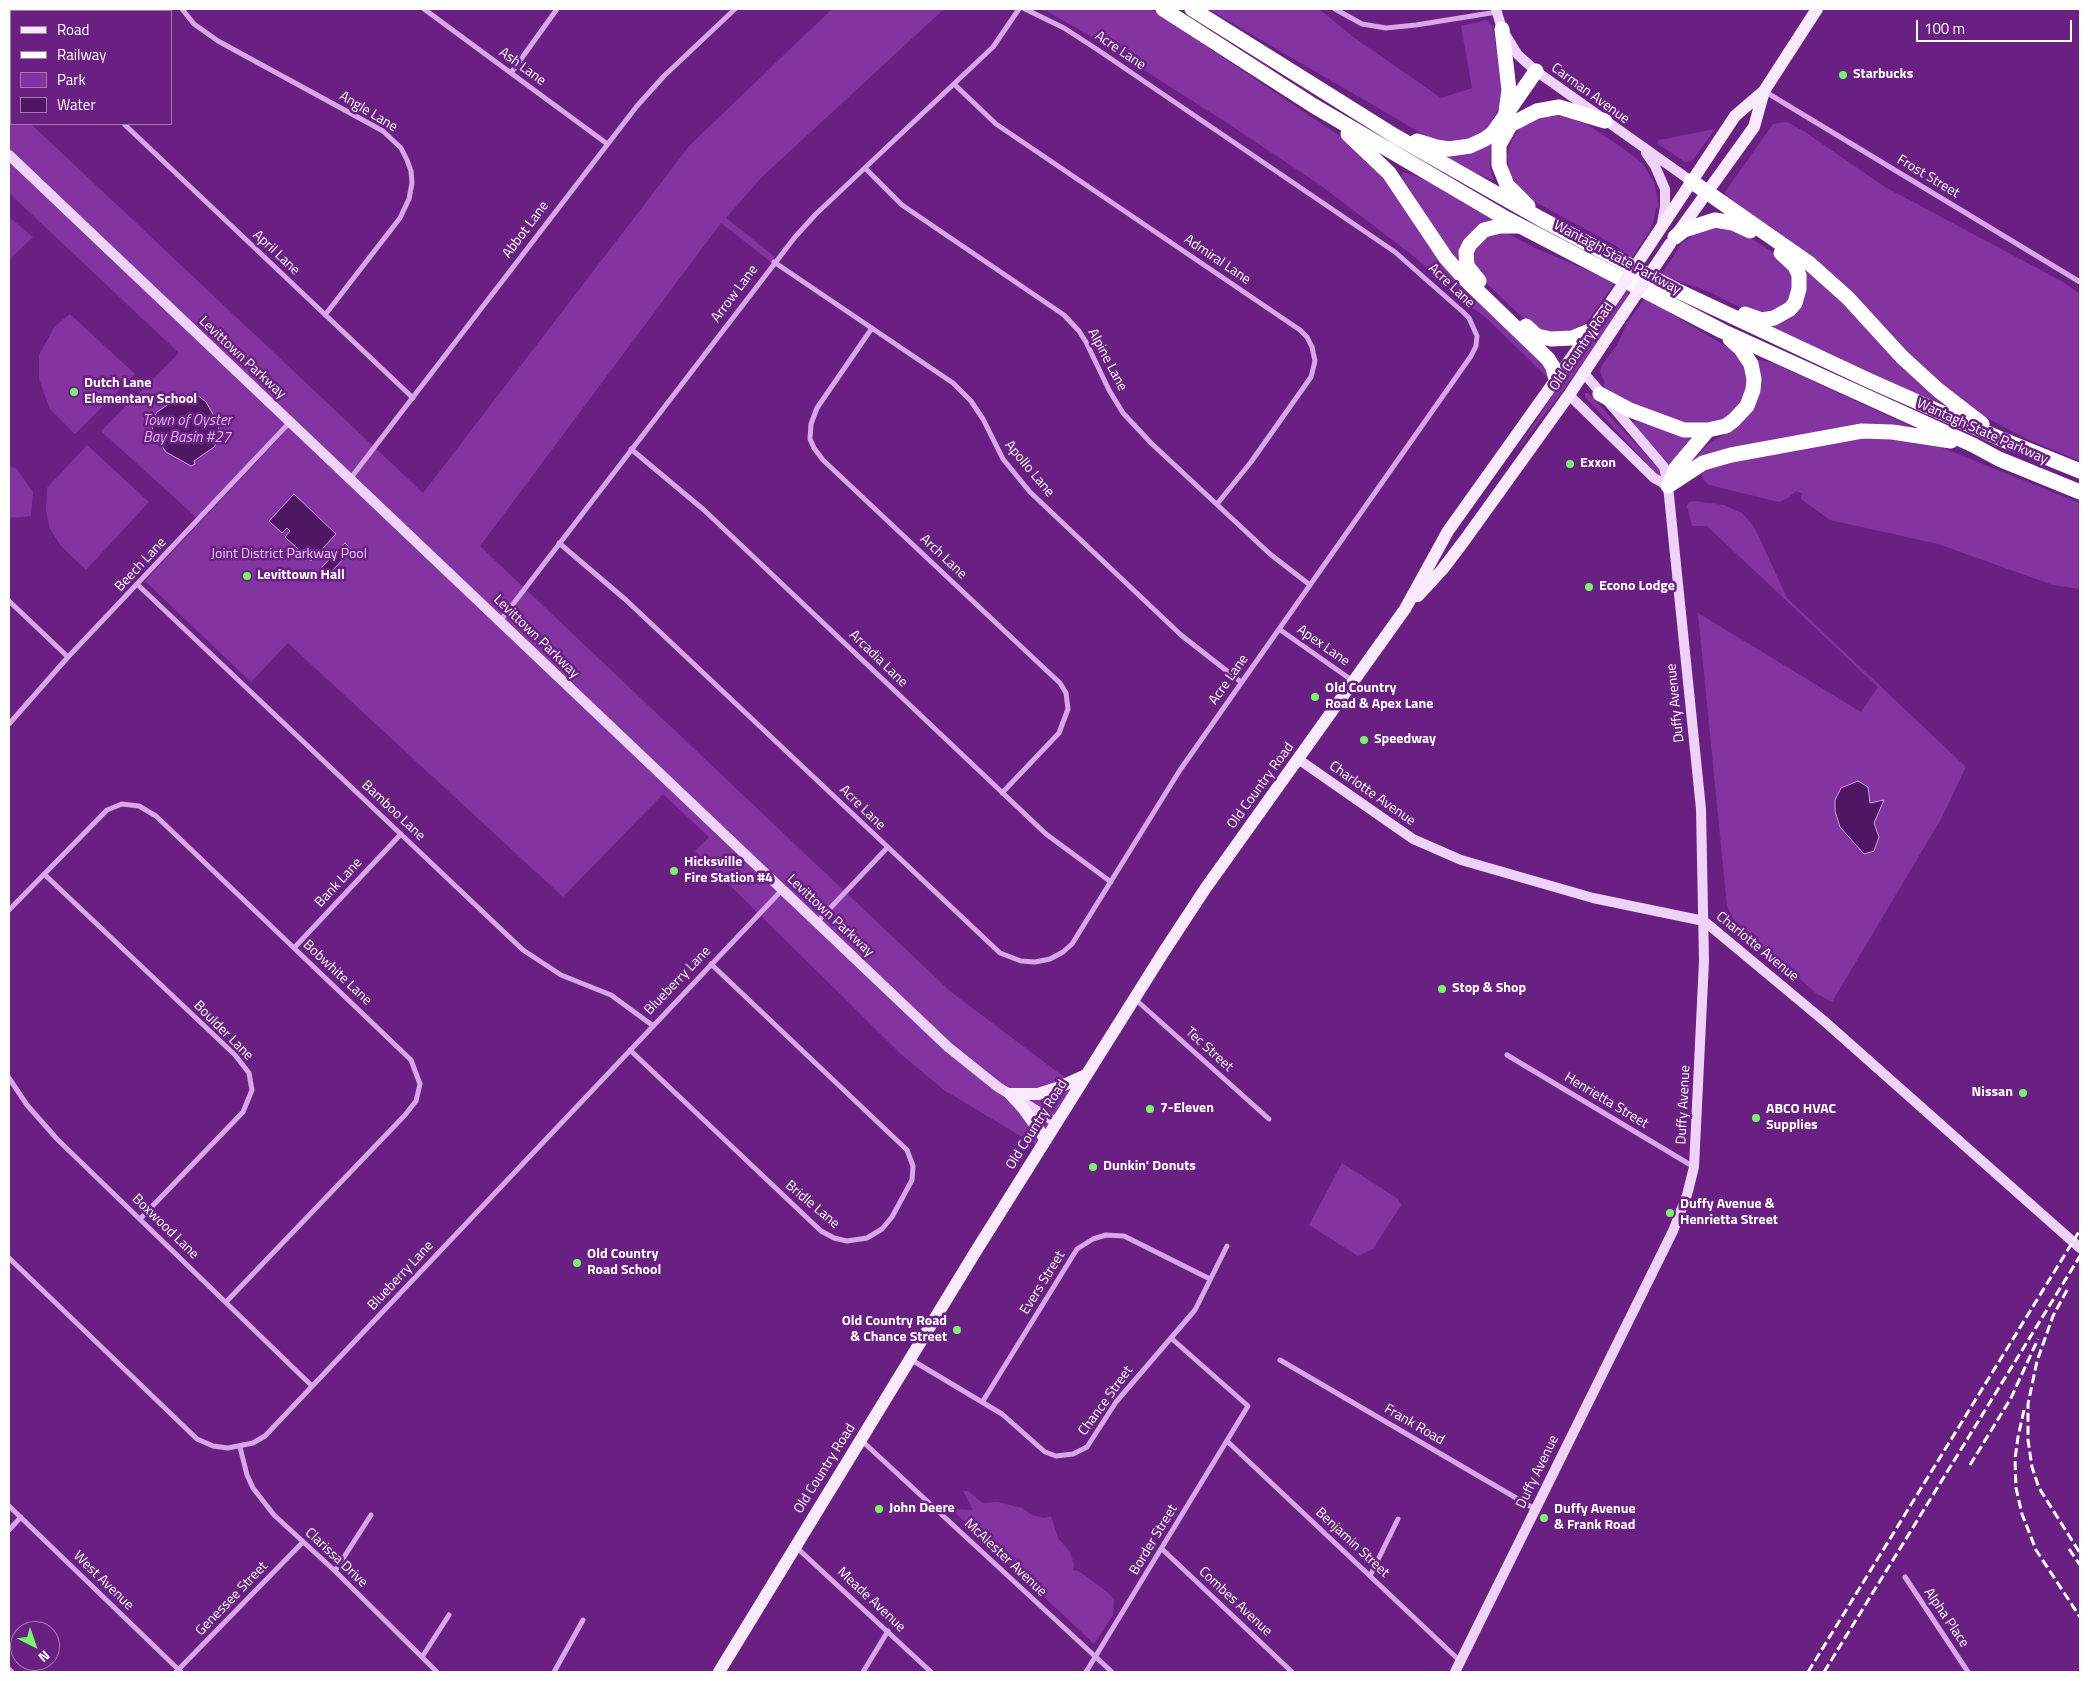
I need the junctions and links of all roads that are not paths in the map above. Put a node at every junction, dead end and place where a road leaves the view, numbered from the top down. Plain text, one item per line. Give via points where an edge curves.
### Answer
1 (182, 9) edge
2 (424, 9) edge
3 (557, 9) edge
4 (735, 9) edge
5 (1019, 9) edge
6 (1025, 9) edge
7 (1162, 9) edge
8 (1192, 9) edge
9 (1335, 9) edge
10 (1817, 9) edge
11 (1496, 10) edge
12 (1502, 29) junction
13 (511, 73) junction
14 (1539, 74) junction
15 (954, 84) junction
16 (1764, 91) junction
17 (1314, 106) junction
18 (1508, 120) junction
19 (1605, 121) junction
20 (125, 125) edge
21 (1395, 136) junction
22 (606, 144) junction
23 (1640, 147) junction
24 (9, 155) edge
25 (865, 168) junction
26 (1691, 181) junction
27 (1707, 193) junction
28 (1541, 219) junction
29 (1520, 226) junction
30 (1659, 231) junction
31 (1673, 241) junction
32 (774, 262) junction
33 (2080, 282) edge
34 (1676, 290) junction
35 (325, 315) junction
36 (872, 328) junction
37 (1592, 330) junction
38 (1722, 331) junction
39 (1583, 372) junction
40 (1556, 380) junction
41 (1600, 394) junction
42 (1569, 395) junction
43 (413, 398) junction
44 (290, 422) junction
45 (1708, 430) junction
46 (2001, 439) junction
47 (1972, 445) junction
48 (631, 449) junction
49 (2080, 471) edge
50 (350, 479) junction
51 (1668, 486) junction
52 (2080, 492) edge
53 (1216, 504) junction
54 (559, 543) junction
55 (138, 585) junction
56 (1310, 585) junction
57 (9, 601) edge
58 (1406, 609) junction
59 (500, 621) junction
60 (1279, 629) junction
61 (68, 657) junction
62 (1240, 682) junction
63 (1354, 682) junction
64 (9, 724) edge
65 (1298, 759) junction
66 (1002, 792) junction
67 (401, 834) junction
68 (887, 848) junction
69 (44, 874) junction
70 (1111, 882) junction
71 (782, 890) junction
72 (9, 910) edge
73 (1704, 921) junction
74 (817, 922) junction
75 (294, 948) junction
76 (711, 964) junction
77 (1134, 999) junction
78 (652, 1025) junction
79 (630, 1050) junction
80 (1507, 1055) dead end
81 (1086, 1075) junction
82 (9, 1078) edge
83 (1010, 1094) junction
84 (1269, 1119) dead end
85 (1057, 1123) junction
86 (1046, 1140) junction
87 (1694, 1167) junction
88 (140, 1220) junction
89 (1227, 1246) dead end
90 (2080, 1248) edge
91 (9, 1258) edge
92 (1210, 1279) junction
93 (226, 1302) junction
94 (1170, 1338) junction
95 (910, 1359) junction
96 (1280, 1360) dead end
97 (312, 1386) junction
98 (983, 1401) junction
99 (861, 1440) junction
100 (1227, 1441) junction
101 (240, 1447) junction
102 (9, 1506) edge
103 (1536, 1509) junction
104 (371, 1515) dead end
105 (21, 1517) junction
106 (1398, 1519) dead end
107 (9, 1530) edge
108 (303, 1542) junction
109 (795, 1545) junction
110 (1162, 1549) junction
111 (335, 1571) junction
112 (1370, 1576) junction
113 (1904, 1577) dead end
114 (449, 1615) dead end
115 (583, 1620) dead end
116 (888, 1631) junction
117 (422, 1657) junction
118 (1095, 1657) junction
119 (1460, 1662) junction
120 (9, 1669) edge
121 (179, 1671) edge
122 (12, 1672) edge
123 (437, 1672) edge
124 (554, 1672) edge
125 (718, 1672) edge
126 (863, 1672) edge
127 (931, 1672) edge
128 (1086, 1672) edge
129 (1112, 1672) edge
130 (1292, 1672) edge
131 (1455, 1672) edge
132 (1968, 1672) edge

1 - 35 street, Angle Lane via 194,24 218,41 383,131 401,148 407,160 412,183 400,218
2 - 13 street, Ash Lane
3 - 13 street
4 - 22 street, Abbot Lane via 664,76
5 - 15 street, Arrow Lane via 993,47
6 - 56 street, Acre Lane via 1064,28 1098,50 1373,236 1423,275 1463,312 1473,326 1477,336 1471,356
7 - 17 highway, Wantagh State Parkway
8 - 21 highway, Wantagh State Parkway
9 - 11 street via 1362,24 1386,28 1416,26
10 - 16 main road, Old Country Road
11 - 12 street, Carman Avenue
12 - 14 street, Carman Avenue via 1518,55
12 - 18 highway via 1509,90
13 - 22 street, Ash Lane
14 - 18 highway
14 - 19 street, Carman Avenue
15 - 25 street, Arrow Lane
15 - 53 street, Admiral Lane via 996,124 1307,337 1315,360 1311,377 1251,462
16 - 26 main road, Old Country Road via 1735,116
16 - 27 main road, Old Country Road via 1754,127
16 - 33 street, Frost Street
17 - 29 highway, Wantagh State Parkway
17 - 40 highway via 1389,173 1446,258 1542,352 1553,367
18 - 19 highway via 1559,107
18 - 21 highway via 1485,139 1461,148 1436,147
18 - 28 highway via 1499,145 1500,170 1507,185
19 - 23 street, Carman Avenue
20 - 35 street, April Lane
21 - 28 highway, Wantagh State Parkway
22 - 43 street, Abbot Lane
23 - 26 street, Carman Avenue
23 - 30 street via 1655,166 1665,189 1665,207
24 - 44 street, Levittown Parkway
25 - 32 street, Arrow Lane via 816,214
25 - 53 street, Alpine Lane via 902,205 1064,315 1086,342 1123,413
26 - 27 highway
26 - 30 main road, Old Country Road
27 - 31 main road, Old Country Road
27 - 46 highway via 1810,264 1938,390
28 - 34 highway, Wantagh State Parkway
29 - 37 highway via 1492,227 1475,237 1466,252 1471,272 1537,336 1561,340
29 - 38 highway, Wantagh State Parkway
30 - 37 main road, Old Country Road, bridge
31 - 34 highway via 1684,230 1700,224 1715,220 1733,223 1787,257 1795,266 1800,282 1798,297 1790,309 1774,318 1762,320
31 - 39 main road, Old Country Road, bridge
32 - 36 street, Apollo Lane
32 - 48 street, Arrow Lane
34 - 46 highway, Wantagh State Parkway
35 - 43 street, April Lane
36 - 62 street, Apollo Lane via 964,393 983,419 1003,459 1030,492 1181,635
36 - 66 street, Arch Lane via 817,408 810,439 823,460 1046,670 1066,693 1068,709 1059,733
37 - 40 main road, Old Country Road
38 - 45 highway via 1741,349 1750,364 1753,390 1747,406 1734,420 1726,426
38 - 47 highway, Wantagh State Parkway
39 - 41 street, Duffy Avenue
39 - 42 main road, Old Country Road
40 - 58 main road, Old Country Road via 1448,531
41 - 45 highway via 1630,410 1684,430
41 - 51 street, Duffy Avenue via 1664,467
42 - 51 street via 1654,478
42 - 58 main road, Old Country Road via 1464,541
43 - 50 street, Abbot Lane
44 - 50 street, Levittown Parkway
44 - 55 street, Beech Lane
45 - 51 highway via 1676,468
46 - 49 highway, Wantagh State Parkway
47 - 51 highway via 1892,432 1862,431 1731,455 1703,463
47 - 52 highway, Wantagh State Parkway
48 - 54 street, Arrow Lane
48 - 66 street, Arcadia Lane via 704,510
50 - 59 street, Levittown Parkway
51 - 73 street, Duffy Avenue via 1700,809
53 - 56 street, Alpine Lane via 1270,554
54 - 59 street, Arrow Lane
54 - 68 street, Acre Lane via 626,600
55 - 61 street, Beech Lane
55 - 67 street, Bamboo Lane
56 - 60 street, Acre Lane
57 - 61 street
58 - 63 main road, Old Country Road
59 - 71 street, Levittown Parkway
60 - 62 street, Acre Lane
60 - 63 street, Apex Lane
61 - 64 street, Beech Lane
62 - 70 street, Acre Lane via 1180,770
63 - 65 main road, Old Country Road
65 - 73 street, Charlotte Avenue via 1413,839 1460,860 1593,898
65 - 77 main road, Old Country Road via 1202,894
66 - 70 street, Arcadia Lane via 1046,834
67 - 75 street, Bank Lane
67 - 78 street, Bamboo Lane via 523,950 561,975 612,995
68 - 70 street, Acre Lane via 994,949 1021,961 1050,959 1067,948 1079,935
68 - 74 street
69 - 72 street, Bobwhite Lane
69 - 75 street, Bobwhite Lane via 107,810 122,804 139,806 156,816
69 - 88 street, Boulder Lane via 235,1055 249,1073 252,1090 243,1112
71 - 74 street, Levittown Parkway
71 - 76 street, Blueberry Lane
73 - 87 street, Duffy Avenue
73 - 90 street, Charlotte Avenue via 1815,1013
74 - 83 street, Levittown Parkway via 948,1047
75 - 93 street, Bobwhite Lane via 411,1060 419,1077 419,1093 405,1115
76 - 78 street, Blueberry Lane
76 - 79 street, Bridle Lane via 907,1150 912,1180 882,1229 867,1238 847,1241 821,1231
77 - 81 main road, Old Country Road
77 - 84 street, Tec Street
78 - 79 street, Blueberry Lane
79 - 97 street, Blueberry Lane
80 - 87 street, Henrietta Street
81 - 83 main road via 1038,1094
81 - 85 main road, Old Country Road
82 - 88 street, Boxwood Lane via 27,1105 57,1139
83 - 85 street, Levittown Parkway
83 - 86 main road
85 - 86 main road, Old Country Road
86 - 95 main road, Old Country Road
87 - 103 street, Duffy Avenue via 1673,1231
88 - 93 street, Boxwood Lane
89 - 92 street, Chance Street
91 - 101 street, Blueberry Lane via 197,1439 213,1446
92 - 94 street, Chance Street via 1195,1310
92 - 98 street, Evers Street via 1124,1236 1106,1235 1093,1239 1077,1249
93 - 97 street, Boxwood Lane
94 - 98 street, Chance Street via 1116,1402 1087,1447 1073,1454 1056,1456 1045,1452
94 - 100 street, Border Street via 1248,1406
95 - 98 street, Chance Street
95 - 99 main road, Old Country Road
96 - 103 street, Frank Road
97 - 101 street, Blueberry Lane via 265,1436
99 - 109 main road, Old Country Road
99 - 118 street, McAlester Avenue
100 - 110 street, Border Street
100 - 112 street, Benjamin Street
101 - 108 street, Clarissa Drive via 247,1475 259,1498
102 - 105 street, West Avenue
103 - 119 street, Duffy Avenue
104 - 111 street
105 - 107 street
105 - 121 street, West Avenue
106 - 112 street
108 - 111 street, Clarissa Drive
108 - 121 street, Genessee Street
109 - 116 street, Meade Avenue
109 - 125 main road, Old Country Road
110 - 118 street, Border Street
110 - 130 street, Combes Avenue
111 - 117 street, Clarissa Drive
112 - 119 street, Benjamin Street
113 - 132 street, Alpha Place
114 - 117 street
115 - 124 street
116 - 126 street
116 - 127 street, Meade Avenue
117 - 123 street, Clarissa Drive
118 - 128 street, Border Street
118 - 129 street, McAlester Avenue
119 - 131 street, Duffy Avenue
120 - 122 street

